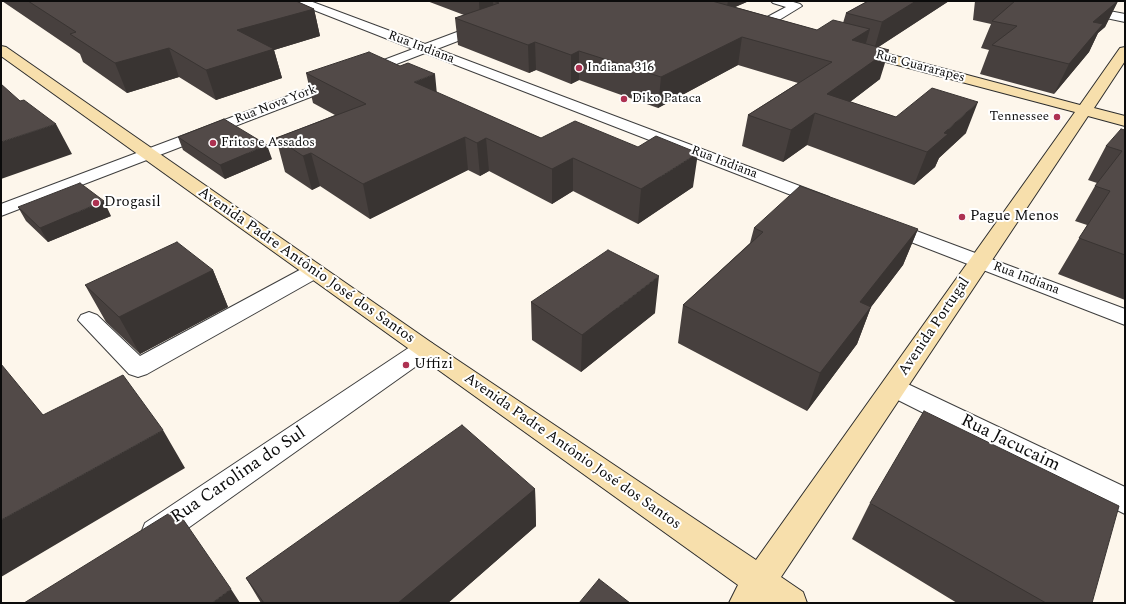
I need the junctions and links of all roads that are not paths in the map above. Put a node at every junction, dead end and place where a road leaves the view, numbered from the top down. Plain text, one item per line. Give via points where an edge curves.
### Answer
1 (300, 1) edge
2 (777, 1) edge
3 (1040, 1) edge
4 (1125, 18) edge
5 (498, 21) edge
6 (747, 21) edge
7 (762, 25) junction
8 (776, 29) edge
9 (842, 46) edge
10 (424, 49) junction
11 (1, 50) edge
12 (1125, 51) edge
13 (1084, 111) junction
14 (1125, 121) edge
15 (147, 154) junction
16 (839, 207) edge
17 (1, 210) edge
18 (876, 222) edge
19 (980, 261) junction
20 (314, 271) junction
21 (1125, 317) edge
22 (89, 320) edge
23 (424, 349) junction
24 (895, 386) junction
25 (1125, 501) edge
26 (138, 545) edge
27 (760, 581) junction
28 (745, 603) edge
29 (792, 603) edge

1 - 10 street, Rua Indiana
2 - 7 street via 796,6
3 - 4 street
5 - 10 street, Rua Nova York
6 - 7 street
7 - 8 street
9 - 13 street, Rua Guararapes
10 - 15 street, Rua Nova York
10 - 16 street, Rua Indiana
11 - 15 street, Avenida Padre Antônio José dos Santos
12 - 13 street, Avenida Portugal
13 - 14 street, Rua Guararapes
13 - 19 street, Avenida Portugal
15 - 17 street, Rua Nova York
15 - 20 street, Avenida Padre Antônio José dos Santos
18 - 19 street, Rua Indiana
19 - 21 street, Rua Indiana
19 - 24 street, Avenida Portugal
20 - 22 street via 138,368
20 - 23 street, Avenida Padre Antônio José dos Santos
23 - 26 street, Rua Carolina do Sul
23 - 27 street, Avenida Padre Antônio José dos Santos
24 - 25 street, Rua Jacucaim
24 - 27 street, Avenida Portugal
27 - 28 street, Avenida Portugal
27 - 29 street, Avenida Padre Antônio José dos Santos

